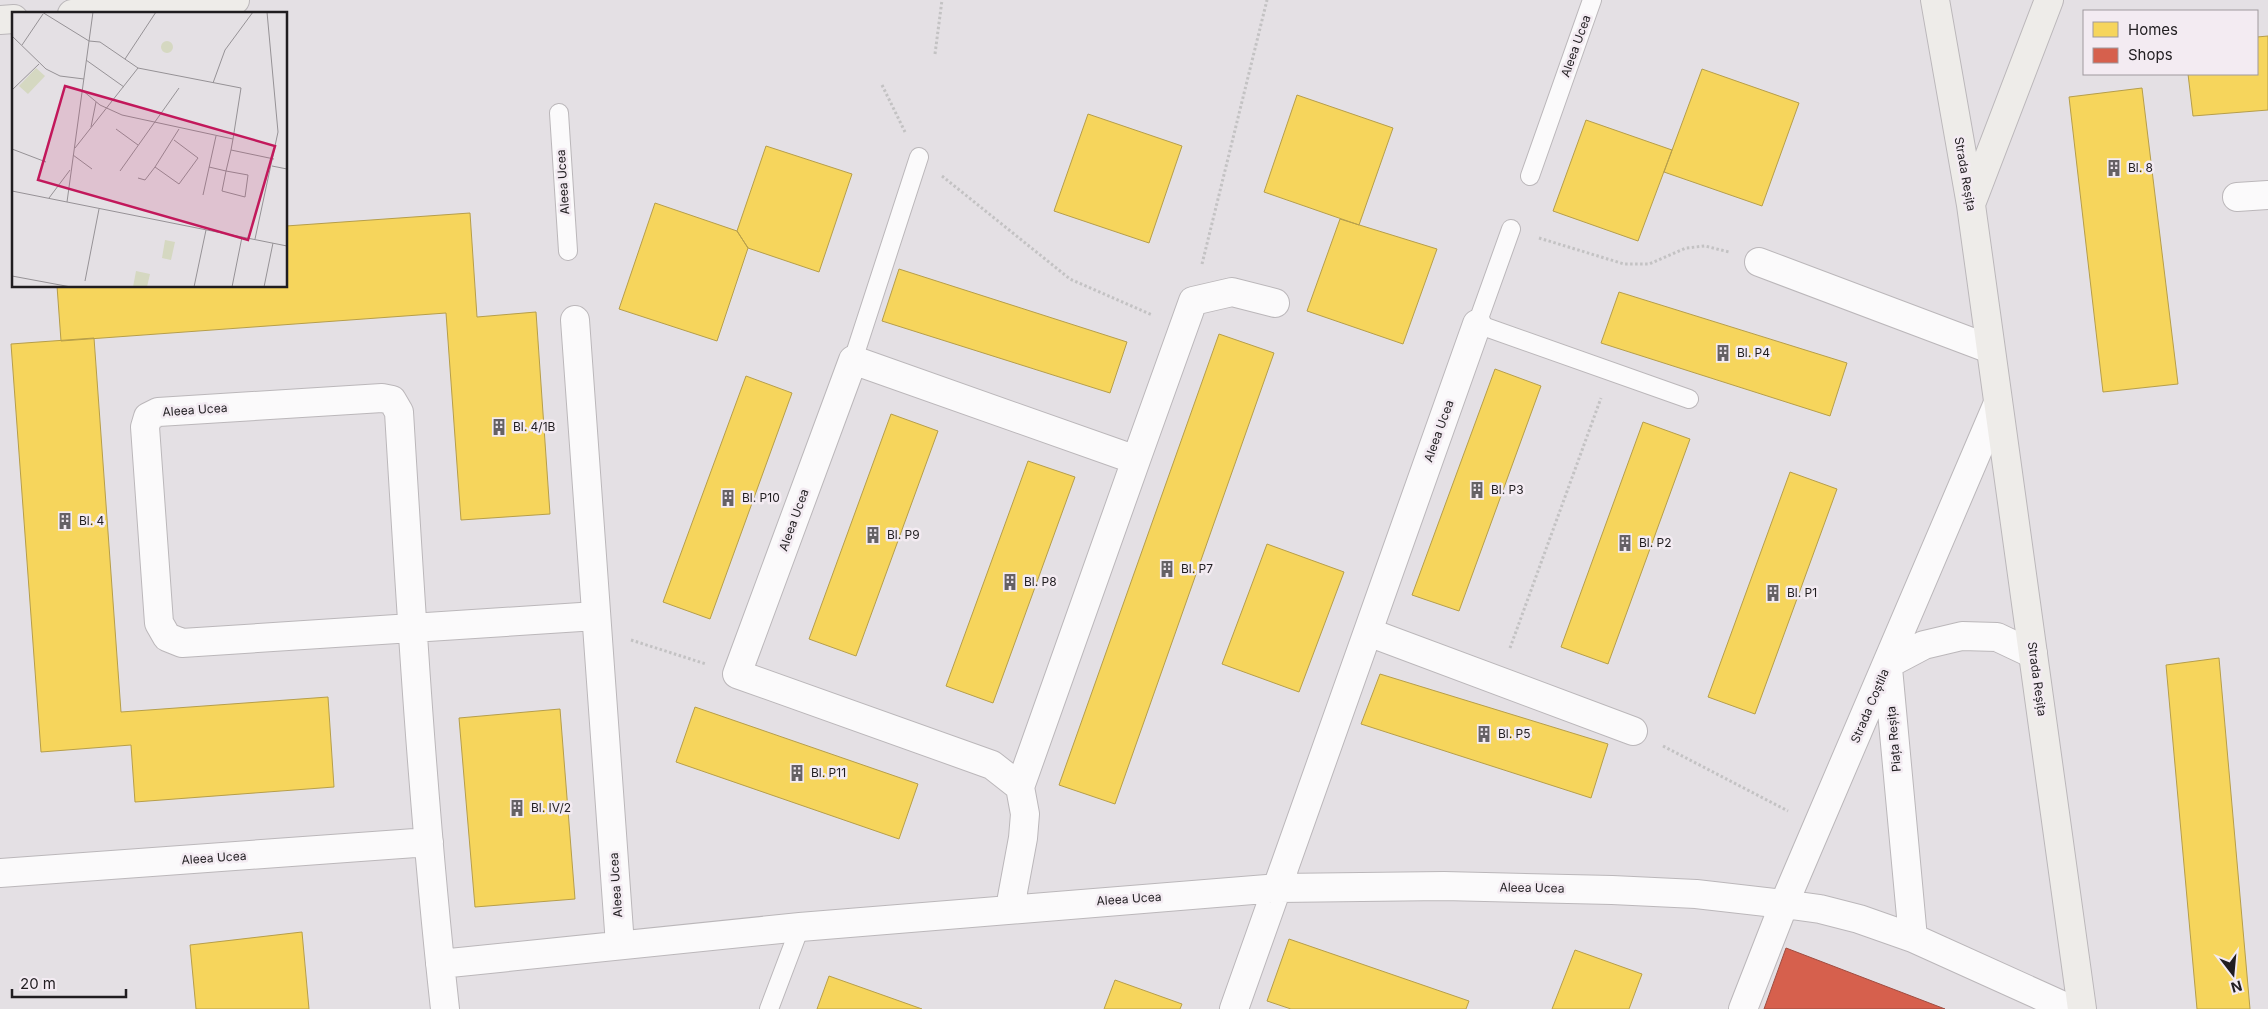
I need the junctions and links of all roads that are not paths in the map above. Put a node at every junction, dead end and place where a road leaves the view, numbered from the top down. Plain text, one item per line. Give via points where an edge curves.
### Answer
1 (235, 0) edge
2 (1592, 0) edge
3 (1934, 0) edge
4 (2052, 0) edge
5 (95, 12) edge
6 (559, 113) dead end
7 (919, 157) road end
8 (1530, 176) dead end
9 (2268, 195) edge
10 (2237, 197) dead end
11 (1971, 205) junction
12 (1511, 229) road end
13 (568, 251) dead end
14 (1760, 262) road end
15 (1275, 303) dead end
16 (575, 320) dead end
17 (1477, 324) junction
18 (1990, 349) junction
19 (853, 360) junction
20 (1689, 399) dead end
21 (1998, 403) junction
22 (1136, 460) junction
23 (597, 622) junction
24 (413, 628) junction
25 (1368, 632) junction
26 (2033, 654) junction
27 (1888, 664) junction
28 (1633, 731) road end
29 (1020, 786) junction
30 (429, 842) junction
31 (0, 873) edge
32 (1279, 888) junction
33 (1784, 904) junction
34 (1010, 908) junction
35 (800, 927) junction
36 (1913, 938) junction
37 (620, 944) junction
38 (440, 964) junction
39 (445, 1009) edge
40 (769, 1009) edge
41 (1234, 1009) edge
42 (1743, 1009) edge
43 (2070, 1009) edge
44 (2082, 1009) edge

1 - 5 street
2 - 8 lane, Aleea Ucea
3 - 11 street, Strada Reșița
4 - 11 street
6 - 13 lane, Aleea Ucea
7 - 19 lane
9 - 10 street
11 - 18 street, Strada Reșița
12 - 17 lane, Aleea Ucea
14 - 18 street
15 - 22 street via 1232,292 1193,302
16 - 23 street, Aleea Ucea
17 - 20 lane
17 - 25 street, Aleea Ucea
18 - 21 street, Strada Reșița
19 - 22 street
19 - 29 street, Aleea Ucea via 737,674 992,765
21 - 26 street, Strada Reșița
21 - 27 street, Strada Coștila
22 - 29 street
23 - 24 street, Aleea Ucea
23 - 37 street, Aleea Ucea
24 - 24 street, Aleea Ucea via 399,412 392,400 382,398 158,412 148,417 145,427 159,622 167,637 182,644
24 - 30 street, Aleea Ucea
25 - 28 street
25 - 32 street, Aleea Ucea
26 - 27 street via 1997,638 1962,636 1924,645
26 - 44 street, Strada Reșița
27 - 33 street, Strada Coștila
27 - 36 street, Piața Reșița
29 - 34 street via 1025,814 1024,838
30 - 31 street, Aleea Ucea
30 - 38 street, Aleea Ucea
32 - 33 street, Aleea Ucea via 1444,886 1612,890 1696,894
32 - 34 street, Aleea Ucea
32 - 41 street, Aleea Ucea
33 - 36 street via 1859,918
33 - 42 street, Strada Coștila
34 - 35 street, Aleea Ucea
35 - 37 street, Aleea Ucea
35 - 40 lane
36 - 43 street
37 - 38 street, Aleea Ucea
38 - 39 street

